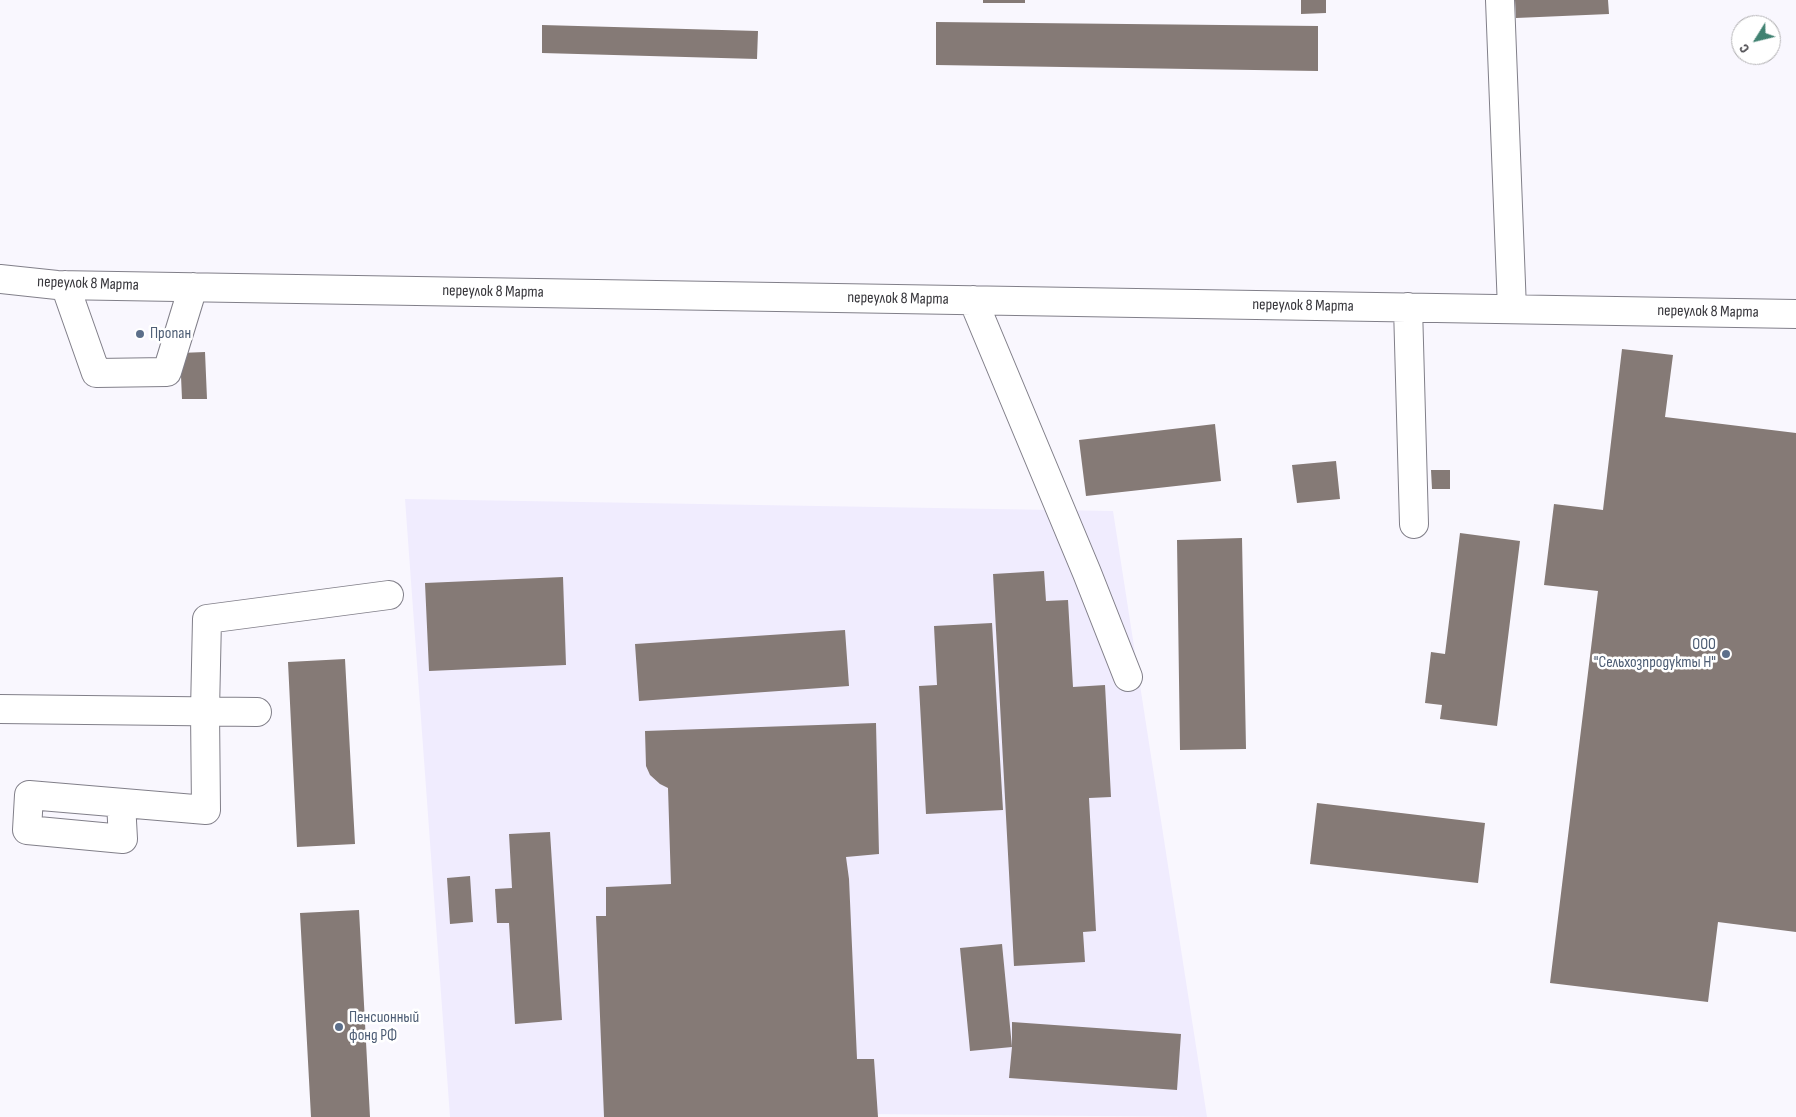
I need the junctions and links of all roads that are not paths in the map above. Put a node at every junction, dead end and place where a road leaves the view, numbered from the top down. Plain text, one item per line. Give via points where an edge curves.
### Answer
1 (1500, 0) edge
2 (0, 279) edge
3 (65, 285) junction
4 (193, 287) junction
5 (973, 300) junction
6 (1408, 307) junction
7 (1512, 309) junction
8 (1796, 314) edge
9 (1414, 524) dead end
10 (389, 595) dead end
11 (1128, 677) dead end
12 (0, 709) edge
13 (205, 712) junction
14 (257, 712) dead end
15 (121, 803) dead end

1 - 7 street
2 - 3 street, переулок 8 Марта
3 - 4 street, переулок 8 Марта
3 - 4 street via 96,373 168,372
4 - 5 street, переулок 8 Марта
5 - 6 street, переулок 8 Марта
5 - 11 street
6 - 7 street, переулок 8 Марта
6 - 9 street
7 - 8 street, переулок 8 Марта
10 - 13 street via 207,619
12 - 13 street
13 - 14 street
13 - 15 street via 206,810

